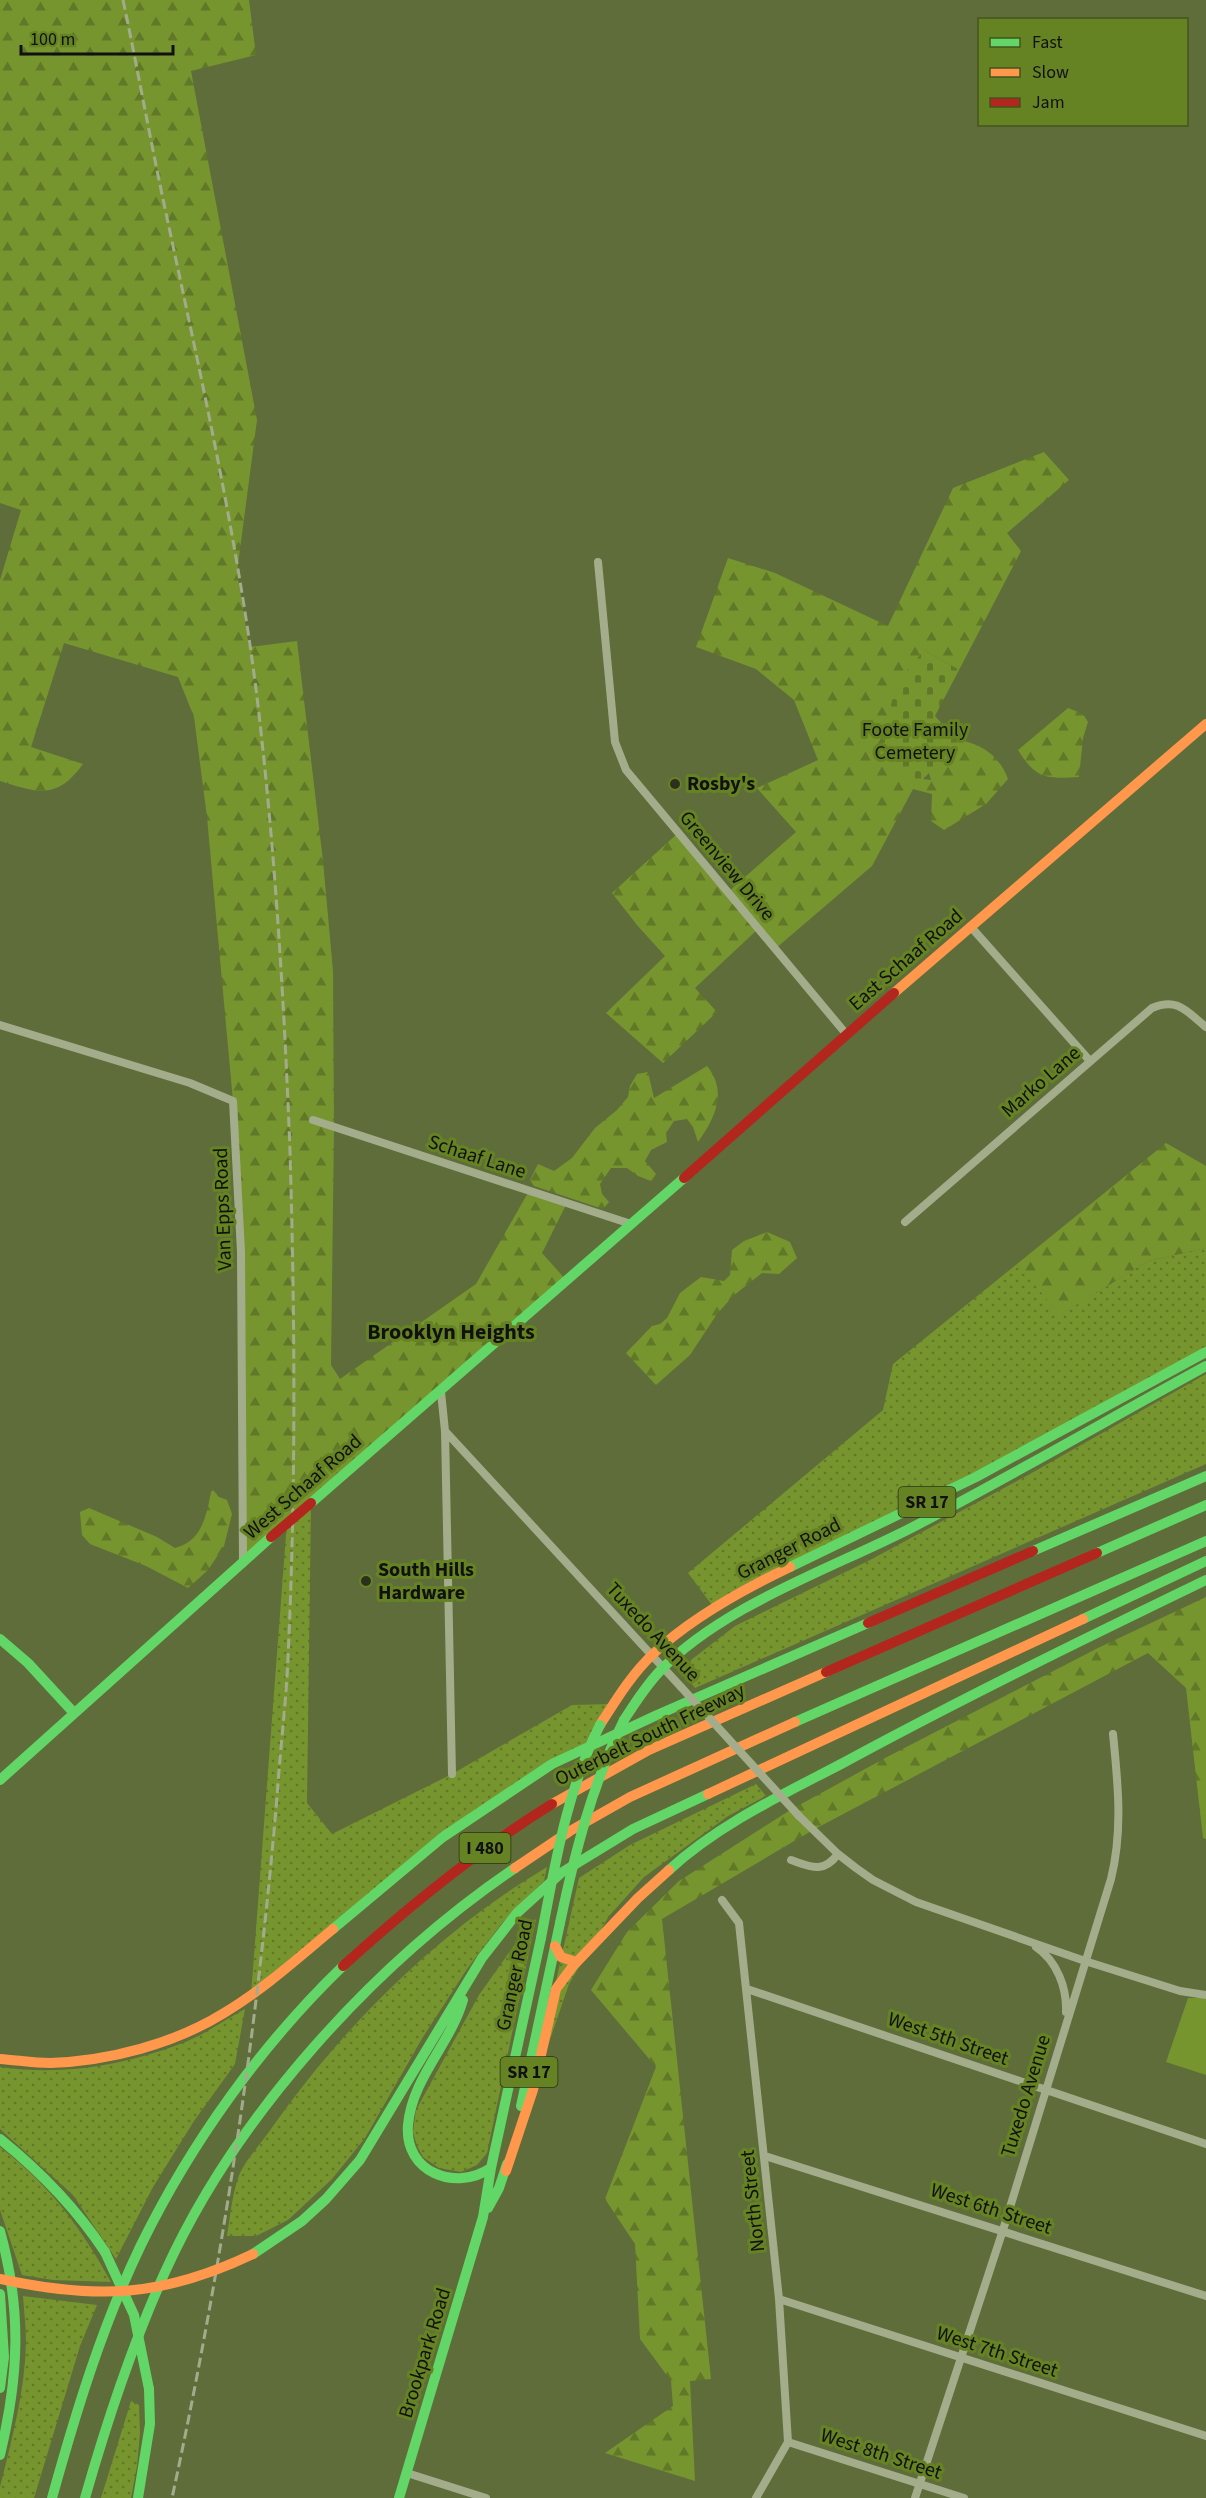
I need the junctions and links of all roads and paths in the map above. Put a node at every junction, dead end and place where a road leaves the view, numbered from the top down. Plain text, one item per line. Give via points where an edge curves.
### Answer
1 (598, 562) dead end
2 (1205, 727) edge
3 (971, 927) junction
4 (0, 1025) edge
5 (1206, 1027) edge
6 (847, 1035) junction
7 (1090, 1060) junction
8 (313, 1120) dead end
9 (905, 1222) dead end
10 (631, 1224) junction
11 (1206, 1352) edge
12 (1206, 1366) edge
13 (441, 1392) junction
14 (445, 1431) junction
15 (1206, 1476) edge
16 (1206, 1505) edge
17 (1206, 1541) edge
18 (1206, 1561) edge
19 (243, 1563) junction
20 (1206, 1580) edge
21 (0, 1639) edge
22 (652, 1655) junction
23 (664, 1667) junction
24 (74, 1713) junction
25 (1113, 1734) dead end
26 (452, 1774) dead end
27 (0, 1780) edge
28 (838, 1854) junction
29 (791, 1860) dead end
30 (722, 1900) dead end
31 (1025, 1940) junction
32 (555, 1946) junction
33 (1085, 1961) junction
34 (576, 1962) junction
35 (470, 1977) junction
36 (747, 1989) junction
37 (1206, 1995) edge
38 (1065, 2024) junction
39 (0, 2059) edge
40 (1045, 2089) junction
41 (0, 2139) edge
42 (1206, 2144) edge
43 (765, 2156) junction
44 (491, 2168) junction
45 (506, 2170) junction
46 (483, 2217) junction
47 (1003, 2229) junction
48 (0, 2230) edge
49 (0, 2279) edge
50 (0, 2294) edge
51 (1206, 2295) edge
52 (779, 2299) junction
53 (960, 2357) junction
54 (0, 2388) edge
55 (1206, 2436) edge
56 (788, 2442) junction
57 (0, 2455) edge
58 (407, 2473) junction
59 (919, 2484) junction
60 (52, 2498) edge
61 (85, 2498) edge
62 (138, 2498) edge
63 (399, 2498) edge
64 (486, 2498) edge
65 (756, 2498) edge
66 (915, 2498) edge
67 (963, 2498) edge

1 - 6 street, Greenview Drive via 615,742 626,770
2 - 3 main road, East Schaaf Road
3 - 6 main road, East Schaaf Road
3 - 7 street
4 - 19 street, Van Epps Road via 190,1083 233,1101 242,1258
5 - 7 street, Marko Lane via 1177,1005 1161,1004
6 - 10 main road, East Schaaf Road
7 - 9 street, Marko Lane
8 - 10 street, Schaaf Lane
10 - 13 main road, West Schaaf Road
11 - 22 main road, Granger Road / SR 17 via 976,1477 775,1574 683,1629
12 - 23 main road, Granger Road / SR 17 via 917,1525 731,1618 694,1641
13 - 14 street
13 - 19 main road, West Schaaf Road, bridge
14 - 22 street, Tuxedo Avenue
14 - 26 street
15 - 39 main road via 552,1764 443,1837 266,1985 223,2014 188,2031 106,2057 49,2063
16 - 60 main road, Outerbelt South Freeway / I 480 via 615,1768 507,1832 412,1903 326,1983 280,2033 224,2107 176,2181 137,2256 100,2343
17 - 61 main road, I 480 via 707,1761 605,1811 497,1880 429,1932 320,2039 260,2114 217,2179 166,2271 132,2349
18 - 35 main road via 615,1839 561,1873 531,1899 505,1927
19 - 24 main road, West Schaaf Road
20 - 34 main road via 976,1692 703,1841 654,1881
21 - 24 main road
22 - 23 street, Tuxedo Avenue
22 - 44 main road, Granger Road / SR 17, bridge via 600,1725 573,1790
23 - 28 street, Tuxedo Avenue, bridge
23 - 32 main road, Granger Road / SR 17, bridge via 624,1720 599,1772 583,1818
24 - 27 main road, West Schaaf Road
25 - 33 street via 1120,1808 1117,1854
28 - 29 street via 827,1866 818,1868
28 - 31 street, Tuxedo Avenue via 873,1880 916,1902
30 - 36 street, North Street via 739,1923
31 - 33 street, Tuxedo Avenue
31 - 38 street via 1040,1949 1060,1977 1066,1992
32 - 34 main road via 561,1957
32 - 45 main road, Granger Road / SR 17
33 - 37 street via 1180,1991
33 - 38 street, Tuxedo Avenue
34 - 45 main road via 553,1995 533,2090
35 - 44 main road via 459,2014 416,2093 407,2129 412,2152 424,2168 435,2174 471,2178
35 - 49 main road, bridge via 360,2160 302,2221 253,2254 197,2279 143,2292 66,2293
36 - 40 street, West 5th Street
36 - 43 street, North Street
38 - 40 street, Tuxedo Avenue
40 - 42 street, West 5th Street
40 - 47 street, Tuxedo Avenue
41 - 62 main road, bridge via 69,2200 105,2252 134,2315 149,2389 150,2424
43 - 47 street, West 6th Street
43 - 52 street, North Street
44 - 46 main road, Granger Road / SR 17
45 - 46 main road, Granger Road / SR 17
46 - 58 main road, Brookpark Road / SR 17
47 - 51 street, West 6th Street
47 - 53 street, Tuxedo Avenue
48 - 57 main road via 16,2293 18,2356
50 - 54 main road
52 - 53 street, West 7th Street
52 - 56 street, North Street
53 - 55 street, West 7th Street
53 - 59 street, Tuxedo Avenue
56 - 59 street, West 8th Street
56 - 65 street
58 - 63 main road, Brookpark Road / SR 17
58 - 64 street
59 - 66 street, Tuxedo Avenue
59 - 67 street, West 8th Street

